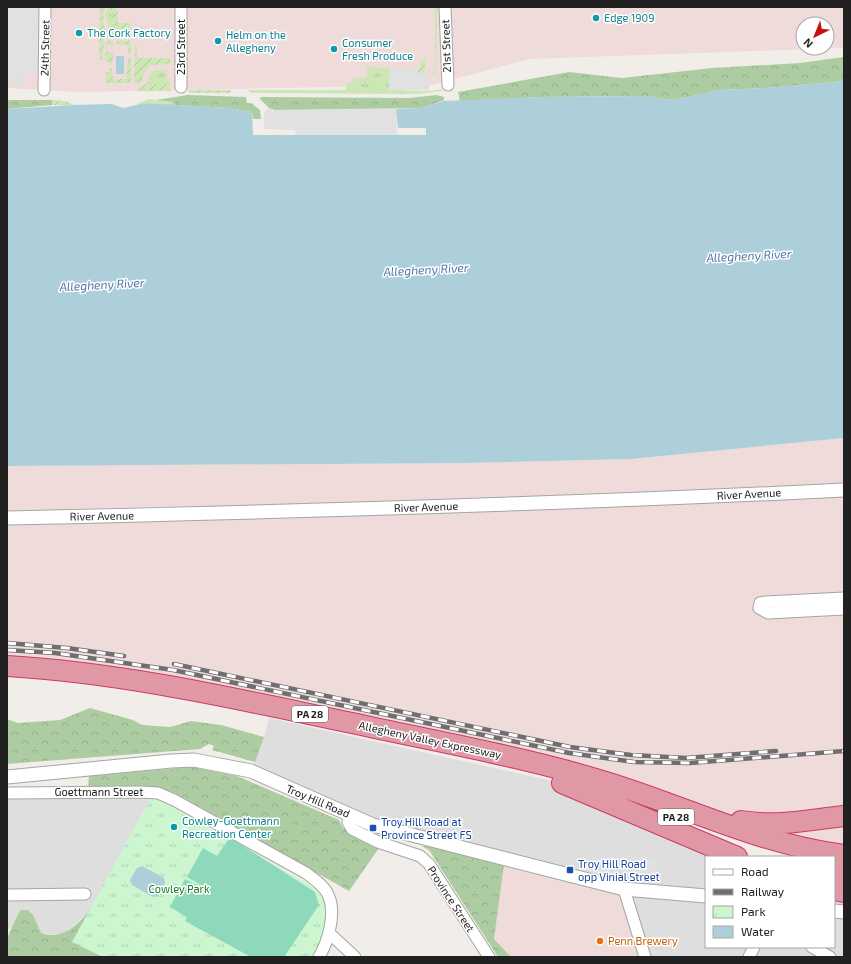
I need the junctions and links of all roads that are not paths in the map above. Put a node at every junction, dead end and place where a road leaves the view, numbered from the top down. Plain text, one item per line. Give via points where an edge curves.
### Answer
1 (45, 7) edge
2 (181, 7) edge
3 (445, 7) edge
4 (448, 85) dead end
5 (181, 88) dead end
6 (44, 90) dead end
7 (844, 490) edge
8 (7, 518) edge
9 (844, 598) edge
10 (844, 609) edge
11 (7, 666) edge
12 (7, 678) edge
13 (7, 777) edge
14 (562, 783) junction
15 (7, 793) edge
16 (658, 800) junction
17 (351, 815) junction
18 (844, 816) edge
19 (844, 855) edge
20 (735, 856) edge
21 (785, 856) edge
22 (624, 889) junction
23 (85, 894) dead end
24 (7, 895) edge
25 (705, 896) edge
26 (329, 933) junction
27 (754, 948) edge
28 (814, 948) edge
29 (319, 957) edge
30 (355, 957) edge
31 (489, 957) edge
32 (645, 957) edge
33 (749, 957) edge
34 (830, 957) edge

1 - 6 street, 24th Street
2 - 5 street, 23rd Street
3 - 4 street, 21st Street
7 - 8 street, River Avenue via 292,512
9 - 10 street via 766,602 760,603 759,608 768,613
11 - 16 highway, Allegheny Valley Expressway / PA 28 via 132,678 210,693 509,756 609,783
12 - 14 highway, Allegheny Valley Expressway / PA 28 via 156,695
13 - 17 street, Troy Hill Road via 194,760 251,772
14 - 20 highway
14 - 21 highway, Allegheny Valley Expressway / PA 28 via 668,813
15 - 26 street, Goettmann Street via 158,793 306,873 320,884 329,897
16 - 18 highway via 739,821 762,824 787,824
16 - 19 highway, Allegheny Valley Expressway / PA 28 via 759,836 793,846
17 - 22 street, Troy Hill Road via 373,825
17 - 31 street, Province Street via 348,822 352,829 378,842 420,856 429,864
22 - 25 street, Troy Hill Road
22 - 32 street
23 - 24 street
26 - 29 street
26 - 30 street
27 - 33 street
28 - 34 street

